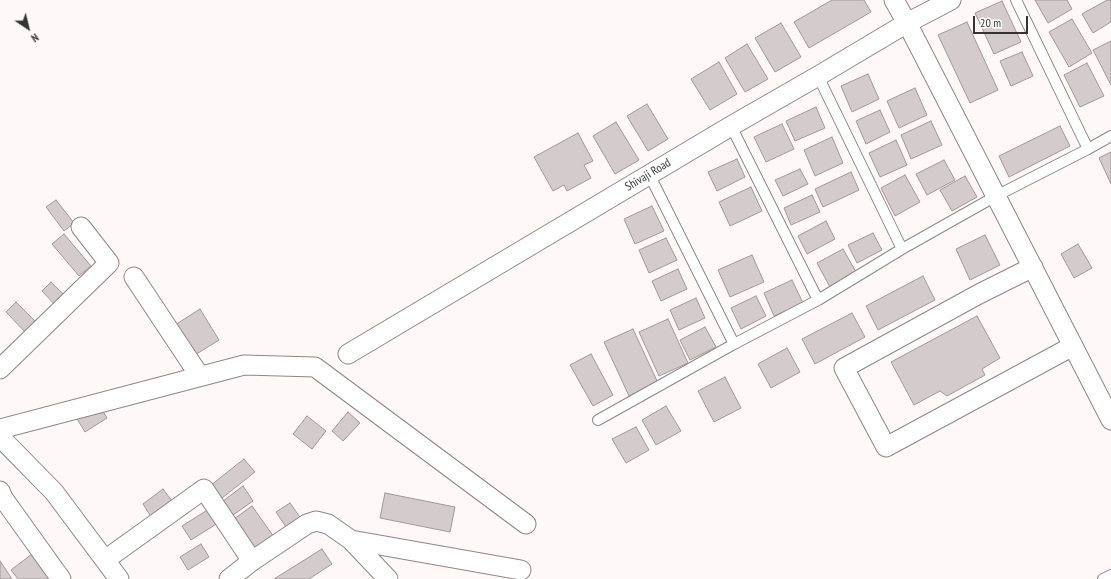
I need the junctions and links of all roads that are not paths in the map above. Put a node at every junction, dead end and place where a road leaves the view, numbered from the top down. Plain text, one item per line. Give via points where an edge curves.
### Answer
1 (894, 0) edge
2 (951, 0) edge
3 (1016, 0) edge
4 (907, 23) junction
5 (818, 76) junction
6 (731, 126) junction
7 (1111, 136) edge
8 (1088, 149) junction
9 (649, 174) junction
10 (996, 196) junction
11 (81, 227) dead end
12 (902, 249) junction
13 (1033, 268) junction
14 (134, 277) dead end
15 (818, 300) junction
16 (734, 344) junction
17 (1073, 346) junction
18 (348, 354) dead end
19 (0, 369) edge
20 (199, 376) junction
21 (598, 420) dead end
22 (1111, 420) edge
23 (0, 429) edge
24 (0, 437) edge
25 (0, 491) edge
26 (526, 524) dead end
27 (351, 540) junction
28 (105, 560) junction
29 (252, 561) junction
30 (521, 570) dead end
31 (1111, 575) edge
32 (61, 579) edge
33 (119, 579) edge
34 (229, 579) edge
35 (388, 579) edge
36 (1104, 579) edge

1 - 4 street
2 - 4 street, Shivaji Road
3 - 8 lane
4 - 5 street, Shivaji Road
4 - 10 street
5 - 6 street, Shivaji Road
5 - 12 lane
6 - 9 street, Shivaji Road
6 - 15 lane
7 - 8 lane
8 - 10 lane
9 - 16 lane
9 - 18 street, Shivaji Road
10 - 12 lane
10 - 13 street
11 - 19 street via 109,263
12 - 15 lane
13 - 17 street
13 - 17 street via 979,294 844,368 886,447
14 - 20 street
15 - 16 lane
16 - 21 lane
17 - 22 street
20 - 23 street
20 - 26 street via 244,365 315,367
24 - 28 street via 54,492
25 - 32 street
27 - 29 street via 328,524 316,521 307,524
27 - 30 street
27 - 35 street
28 - 29 street via 204,489
28 - 33 street
29 - 34 street
31 - 36 lane

